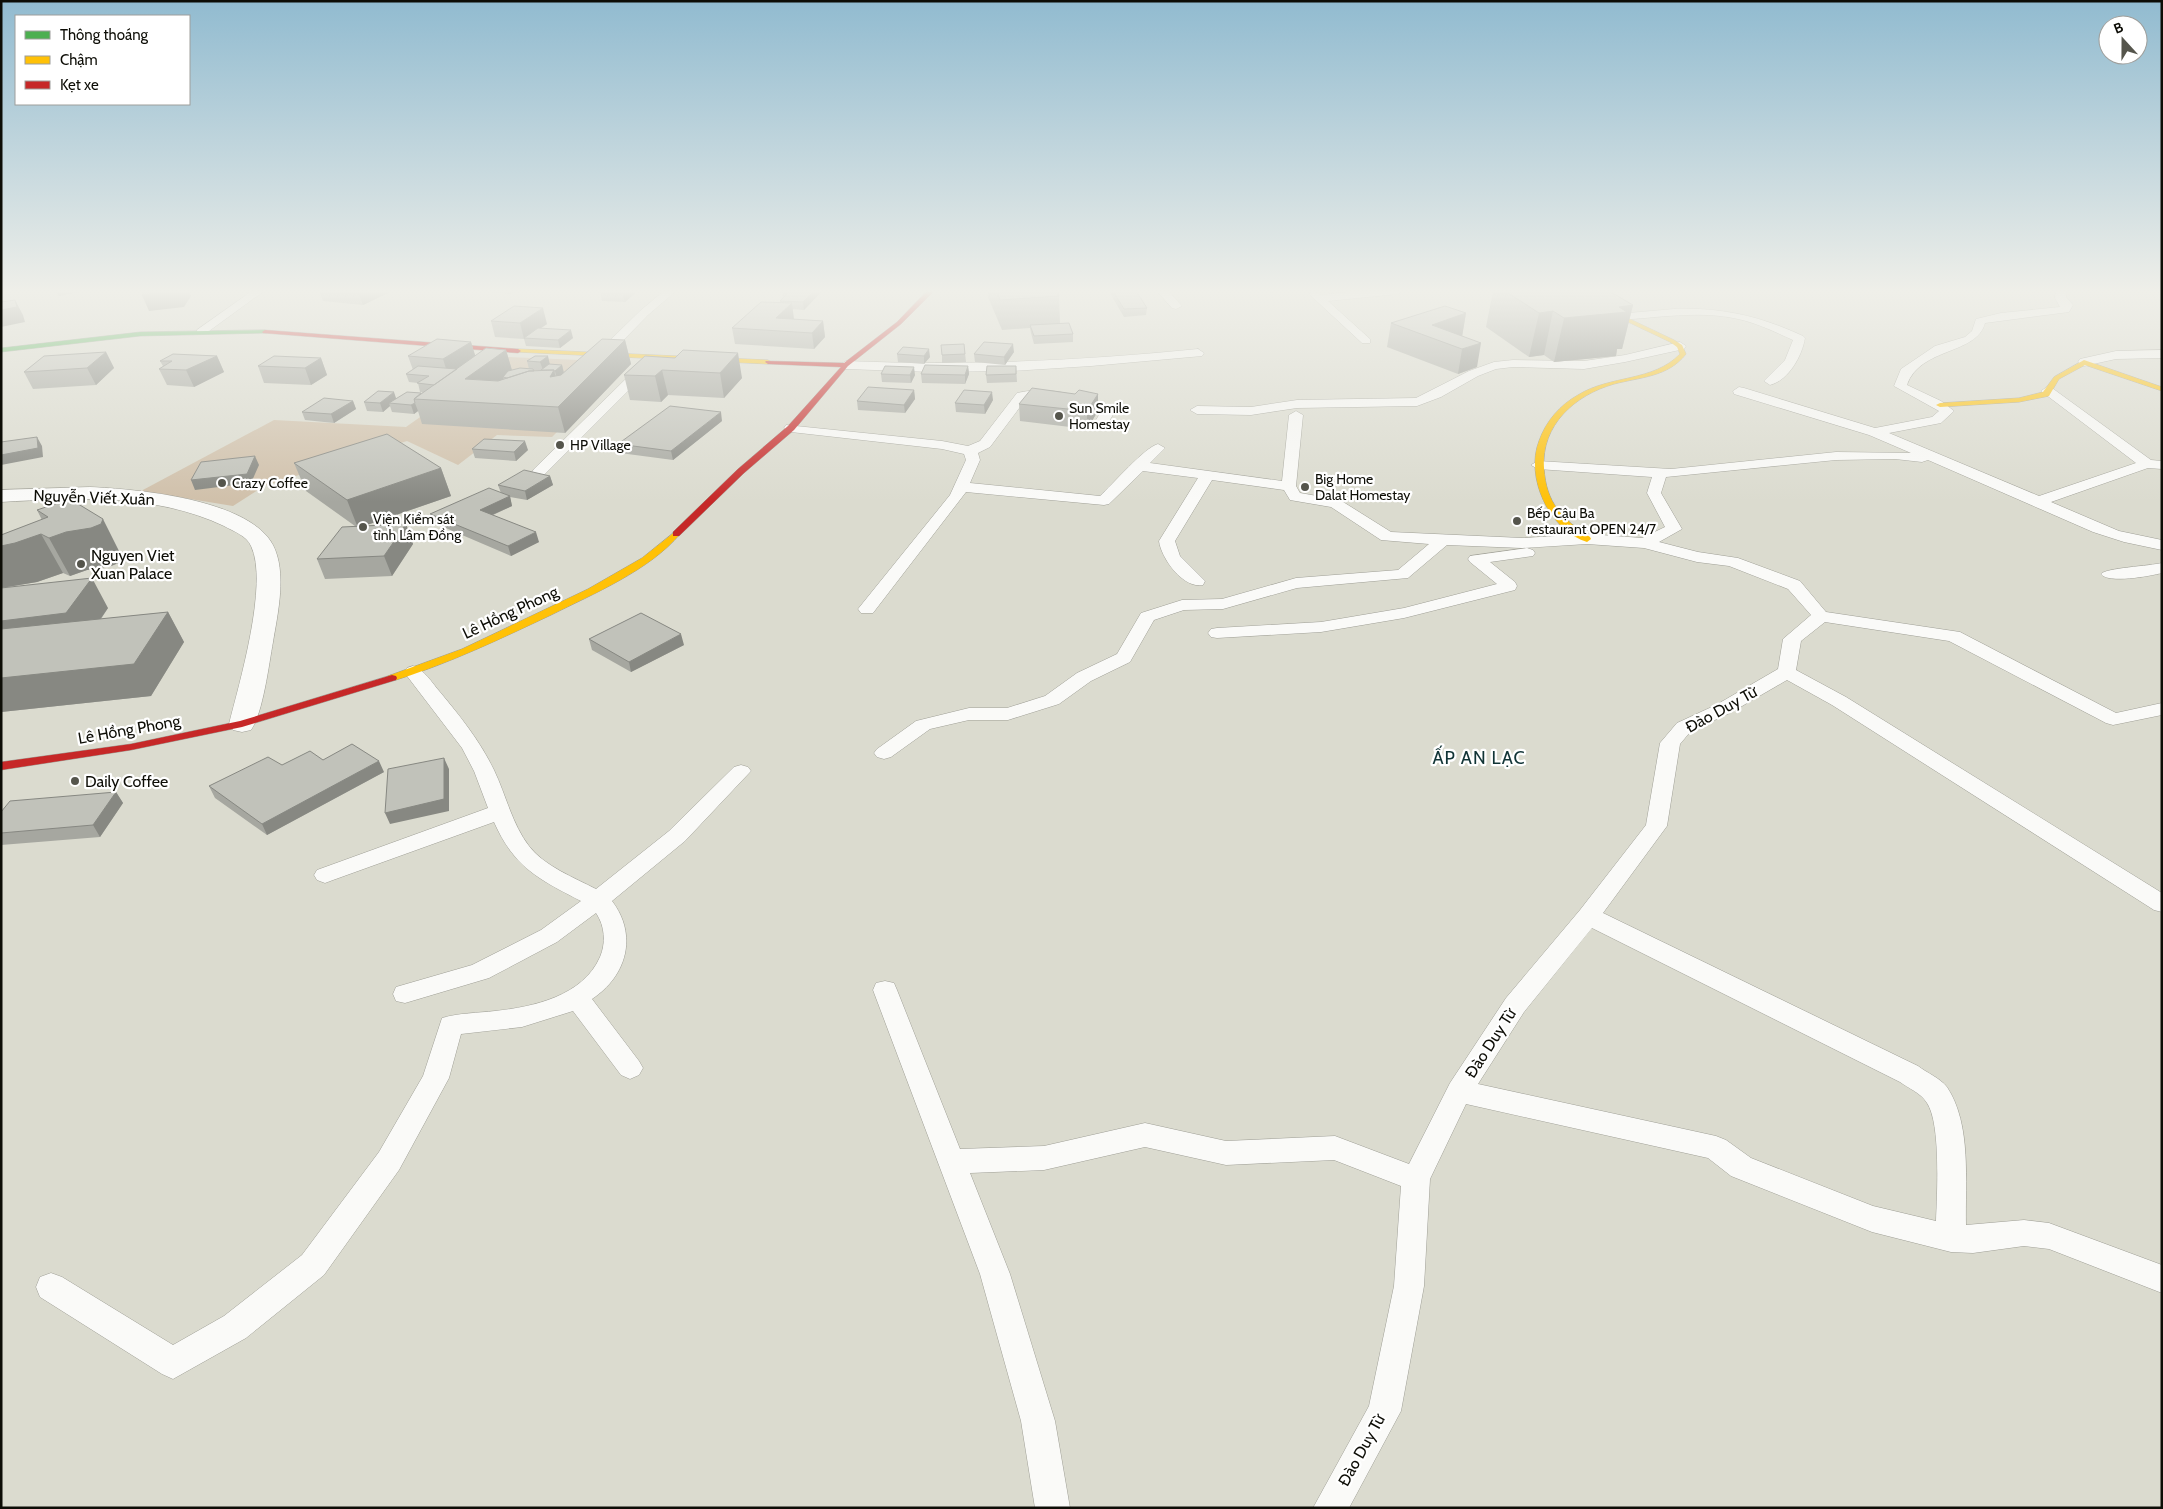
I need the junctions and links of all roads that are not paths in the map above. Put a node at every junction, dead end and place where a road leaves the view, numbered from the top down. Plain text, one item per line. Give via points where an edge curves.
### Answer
1 (651, 361) edge
2 (761, 361) edge
3 (851, 361) edge
4 (1104, 361) edge
5 (1610, 361) edge
6 (1678, 361) edge
7 (1793, 361) edge
8 (1921, 361) edge
9 (2084, 362) joint
10 (846, 365) junction
11 (1770, 381) dead end
12 (2162, 389) edge
13 (1739, 391) dead end
14 (2047, 391) junction
15 (1940, 405) junction
16 (1197, 410) dead end
17 (1296, 416) dead end
18 (1101, 424) dead end
19 (791, 428) junction
20 (1874, 432) junction
21 (1158, 448) dead end
22 (970, 451) junction
23 (1943, 462) junction
24 (2154, 464) edge
25 (1538, 465) junction
26 (1138, 466) junction
27 (539, 472) edge
28 (1661, 472) junction
29 (1207, 476) junction
30 (1289, 486) junction
31 (961, 488) junction
32 (1, 496) edge
33 (2038, 501) junction
34 (1587, 539) junction
35 (1442, 540) junction
36 (1644, 543) junction
37 (2162, 545) edge
38 (2162, 568) edge
39 (2109, 574) dead end
40 (1197, 582) dead end
41 (868, 609) dead end
42 (1821, 616) junction
43 (1217, 633) dead end
44 (413, 672) junction
45 (1787, 672) junction
46 (2162, 709) edge
47 (242, 724) junction
48 (884, 753) dead end
49 (1, 766) edge
50 (741, 771) dead end
51 (499, 812) junction
52 (325, 875) dead end
53 (598, 900) junction
54 (2162, 904) edge
55 (1588, 916) junction
56 (885, 990) dead end
57 (405, 994) dead end
58 (577, 998) junction
59 (630, 1068) dead end
60 (1459, 1091) junction
61 (952, 1161) junction
62 (1416, 1178) junction
63 (1951, 1238) junction
64 (2162, 1278) edge
65 (51, 1287) dead end
66 (1053, 1508) edge
67 (1330, 1508) edge

1 - 27 lane
2 - 10 street
3 - 10 street, Lê Hồng Phong
4 - 10 lane via 945,369
5 - 16 lane via 1594,365 1494,366 1470,375 1432,398 1417,402 1297,404 1251,411
6 - 25 street via 1668,369 1611,383 1574,399 1550,423 1538,446
7 - 11 lane
8 - 15 lane via 1905,372 1900,386
9 - 12 street
9 - 14 street via 2063,372
10 - 19 street, Lê Hồng Phong
13 - 20 lane
14 - 15 street via 2027,401
14 - 24 lane
15 - 20 lane via 1947,411 1936,420
17 - 30 lane
18 - 22 lane via 1109,410 1047,394 1030,394 1022,396 985,444
19 - 22 lane
19 - 44 street, Lê Hồng Phong via 741,471 664,546 636,565 580,597 464,652
20 - 23 lane
21 - 26 lane
22 - 31 lane via 973,460
23 - 28 lane via 1906,456 1840,456
23 - 33 lane
24 - 33 lane
25 - 28 lane
25 - 34 street via 1545,502 1563,526
26 - 29 lane
26 - 31 lane via 1104,501
28 - 36 lane via 1654,493 1674,529
29 - 30 lane
29 - 40 lane via 1167,541 1171,557
30 - 35 lane via 1295,497 1335,503 1387,537
31 - 41 lane
32 - 47 street, Nguyễn Viết Xuân via 39,494 145,498 188,504 214,511 250,532 263,546 267,584 257,669
33 - 37 lane via 2106,533 2136,542
34 - 35 lane via 1522,543
34 - 36 lane
34 - 43 lane via 1544,551 1476,559 1508,586 1413,610 1321,627
35 - 48 lane via 1402,575 1296,583 1223,604 1182,605 1147,617 1124,658 1084,677 1052,700 1008,714 969,714 923,725
36 - 42 lane via 1697,557 1732,561 1794,585
38 - 39 lane
42 - 45 lane via 1792,639
42 - 46 lane via 1954,636 2114,719
44 - 47 street, Lê Hồng Phong
44 - 51 lane via 466,738 480,761
45 - 54 lane via 1847,706
45 - 55 lane, Đào Duy Từ via 1684,727 1670,743 1656,826
47 - 49 street, Lê Hồng Phong via 131,746
50 - 53 lane via 678,836
51 - 52 lane
51 - 53 lane via 523,854 566,884
53 - 57 lane via 549,936 480,972
53 - 58 lane via 618,934 615,949 601,978
55 - 60 lane, Đào Duy Từ via 1515,1005
55 - 63 lane via 1909,1074 1936,1094 1944,1107 1948,1128
56 - 61 lane
58 - 59 lane
58 - 65 lane via 536,1014 451,1025 436,1078 389,1161 314,1265 235,1327 173,1363
60 - 62 lane, Đào Duy Từ
60 - 63 lane via 1716,1148 1741,1167 1872,1219
61 - 62 lane via 1044,1158 1145,1136 1226,1154 1334,1148
61 - 66 lane via 995,1274 1036,1411
62 - 67 lane, Đào Duy Từ via 1409,1286 1384,1411
63 - 64 lane via 1973,1240 2024,1233 2049,1236

